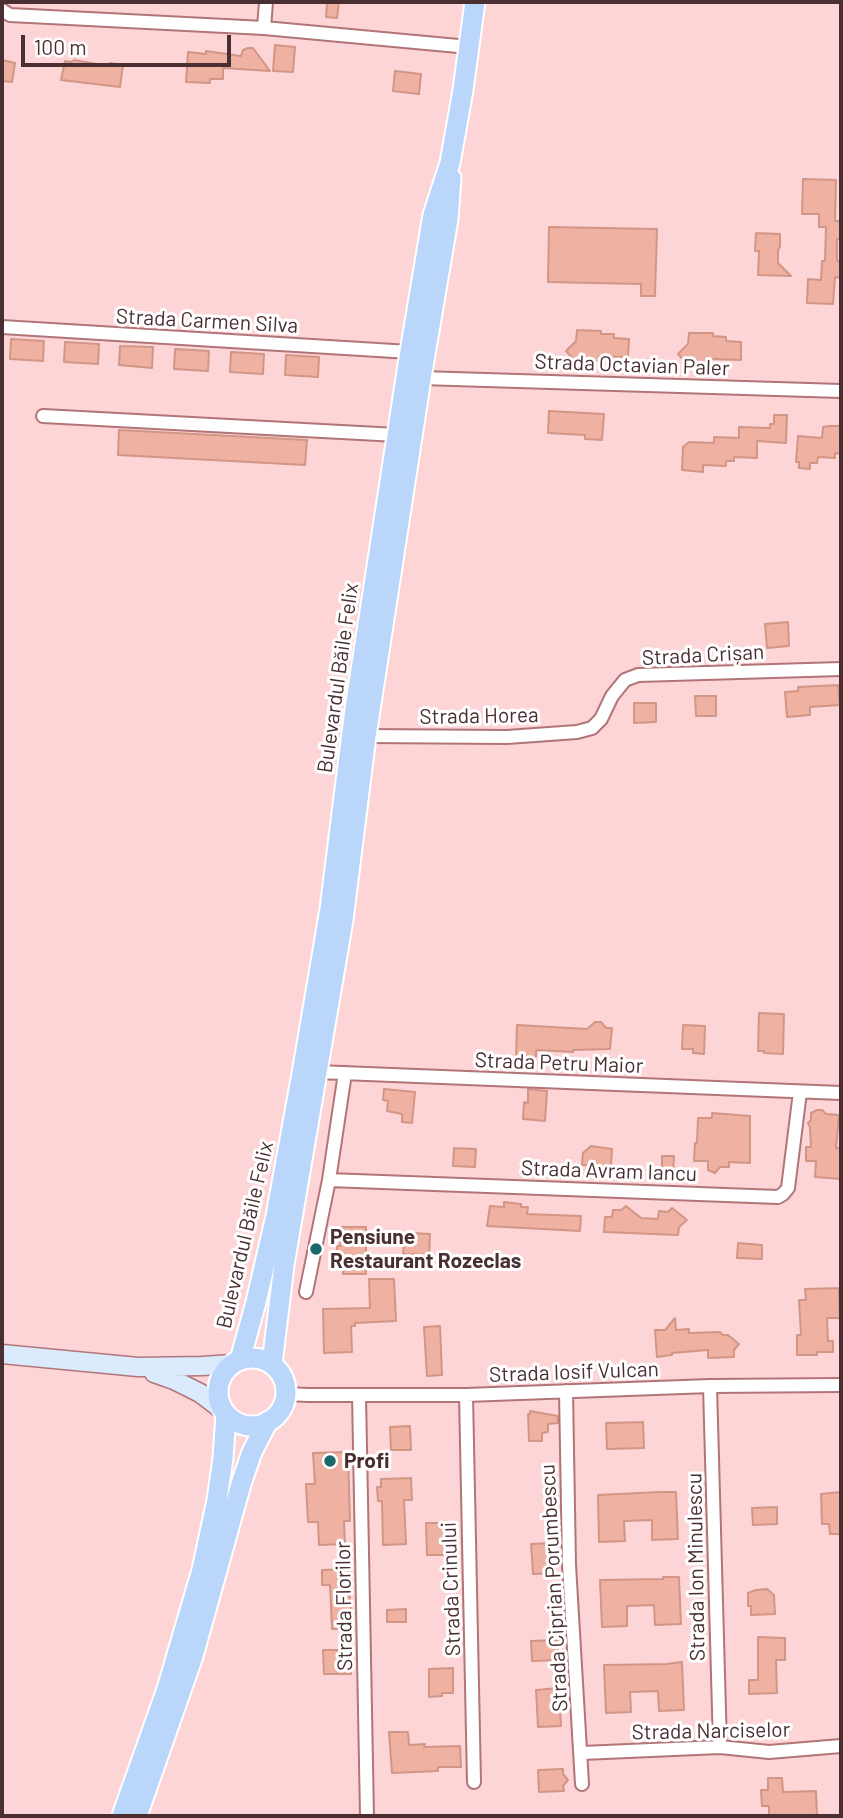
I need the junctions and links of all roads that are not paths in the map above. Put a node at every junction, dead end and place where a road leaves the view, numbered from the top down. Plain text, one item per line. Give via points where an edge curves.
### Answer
1 (266, 2) edge
2 (475, 2) edge
3 (2, 10) edge
4 (264, 28) junction
5 (469, 47) junction
6 (450, 163) junction
7 (2, 327) edge
8 (410, 352) junction
9 (421, 378) junction
10 (841, 391) edge
11 (43, 416) dead end
12 (397, 435) junction
13 (841, 669) edge
14 (592, 728) joint
15 (366, 736) junction
16 (317, 1072) junction
17 (345, 1073) junction
18 (800, 1092) junction
19 (841, 1093) edge
20 (329, 1180) junction
21 (306, 1292) dead end
22 (2, 1354) edge
23 (237, 1362) junction
24 (272, 1364) junction
25 (138, 1367) junction
26 (841, 1385) edge
27 (710, 1386) junction
28 (566, 1391) junction
29 (286, 1394) junction
30 (359, 1395) junction
31 (466, 1395) junction
32 (225, 1413) junction
33 (268, 1421) junction
34 (720, 1746) junction
35 (841, 1746) edge
36 (582, 1753) junction
37 (474, 1782) dead end
38 (582, 1784) dead end
39 (122, 1816) edge
40 (137, 1816) edge
41 (367, 1816) edge

1 - 4 street
2 - 5 main road, Bulevardul Băile Felix
3 - 4 street via 10,15
4 - 5 street
5 - 6 main road, Bulevardul Băile Felix
6 - 8 main road, Bulevardul Băile Felix via 433,215
6 - 9 main road, Bulevardul Băile Felix via 451,201
7 - 8 street, Strada Carmen Silva
8 - 12 main road, Bulevardul Băile Felix
9 - 10 street, Strada Octavian Paler
9 - 15 main road, Bulevardul Băile Felix
11 - 12 street
12 - 23 main road, Bulevardul Băile Felix via 306,1055 276,1216
13 - 14 street, Strada Crișan via 638,675 625,680
14 - 15 street, Strada Horea via 507,737
15 - 16 main road, Bulevardul Băile Felix via 343,920
16 - 17 street, Strada Petru Maior
16 - 24 main road, Bulevardul Băile Felix
17 - 18 street, Strada Petru Maior
17 - 20 street
18 - 19 street, Strada Petru Maior
18 - 20 street, Strada Avram Iancu via 788,1188 778,1197
20 - 21 street
22 - 25 main road
23 - 24 main road via 256,1358
23 - 25 main road
23 - 32 main road via 224,1370 218,1386 218,1401
24 - 29 main road via 282,1377
25 - 32 main road via 200,1393
26 - 27 street, Strada Iosif Vulcan
27 - 28 street, Strada Iosif Vulcan
27 - 34 street, Strada Ion Minulescu
28 - 31 street, Strada Iosif Vulcan
28 - 36 street, Strada Ciprian Porumbescu via 569,1565
29 - 30 street, Strada Iosif Vulcan
29 - 33 main road via 281,1410
30 - 31 street, Strada Iosif Vulcan
30 - 41 street, Strada Florilor
31 - 37 street, Strada Crinului
32 - 33 main road via 250,1426
32 - 39 main road via 218,1500 202,1570 167,1689
33 - 40 main road via 241,1483 193,1656
34 - 35 street, Strada Narciselor via 769,1752
34 - 36 street, Strada Narciselor
36 - 38 street, Strada Ciprian Porumbescu

